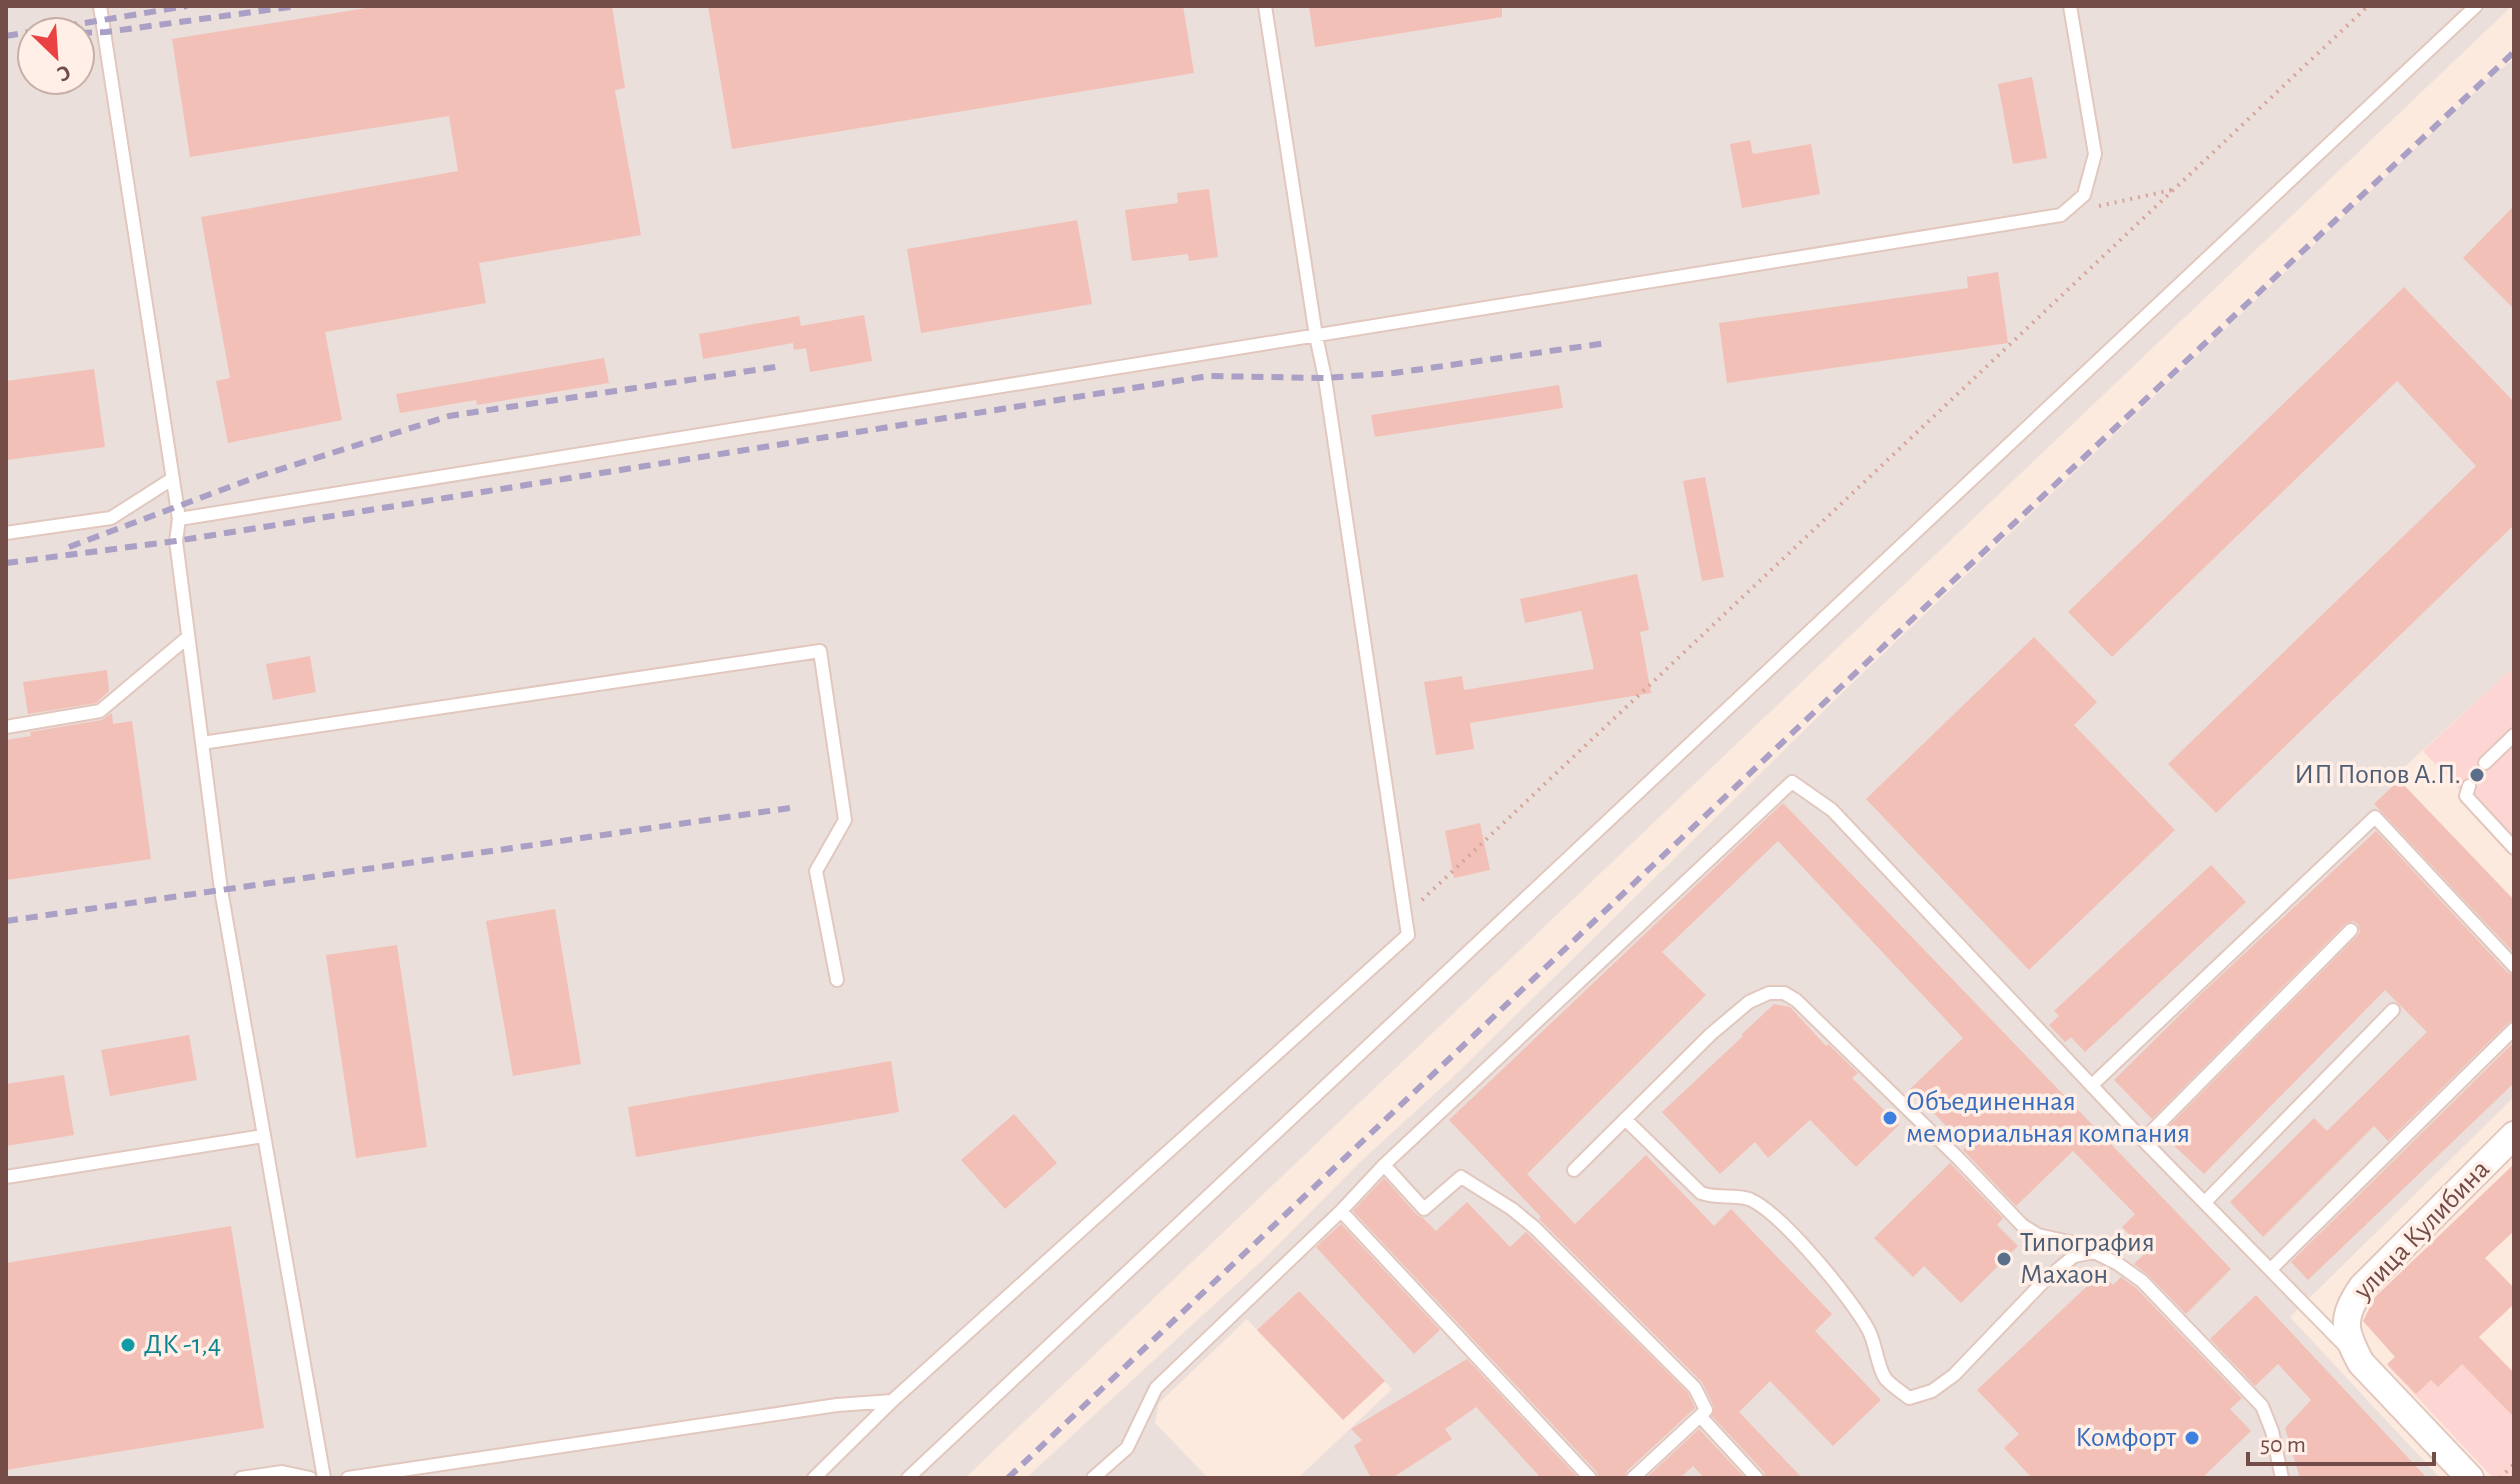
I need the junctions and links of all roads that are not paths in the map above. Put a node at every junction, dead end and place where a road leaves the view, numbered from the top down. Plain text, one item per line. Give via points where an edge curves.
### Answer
1 (100, 6) edge
2 (1265, 6) edge
3 (2070, 6) edge
4 (2476, 6) edge
5 (1316, 336) junction
6 (172, 479) junction
7 (179, 519) junction
8 (6, 533) edge
9 (188, 637) junction
10 (6, 727) edge
11 (2514, 735) edge
12 (202, 743) junction
13 (2485, 763) dead end
14 (2469, 786) dead end
15 (2514, 848) edge
16 (2351, 930) dead end
17 (2514, 966) edge
18 (837, 980) dead end
19 (2393, 1010) dead end
20 (2514, 1029) edge
21 (2092, 1085) junction
22 (1625, 1119) junction
23 (2514, 1135) edge
24 (263, 1136) junction
25 (2143, 1140) junction
26 (1384, 1165) junction
27 (1574, 1170) dead end
28 (6, 1177) edge
29 (2205, 1202) junction
30 (1341, 1211) junction
31 (2094, 1252) junction
32 (2271, 1269) junction
33 (2361, 1363) junction
34 (892, 1401) junction
35 (1700, 1416) junction
36 (241, 1478) edge
37 (310, 1478) edge
38 (324, 1478) edge
39 (348, 1478) edge
40 (814, 1478) edge
41 (908, 1478) edge
42 (1093, 1478) edge
43 (1590, 1478) edge
44 (1633, 1478) edge
45 (1757, 1478) edge
46 (2282, 1478) edge
47 (2470, 1478) edge

1 - 6 lane
2 - 5 lane
3 - 5 lane via 2095,154 2084,195 2061,215
4 - 41 lane
5 - 7 lane
5 - 34 lane via 1408,935
6 - 7 lane
6 - 8 lane via 111,518
7 - 9 lane via 176,541
9 - 10 lane via 100,711
9 - 12 lane
11 - 13 lane
12 - 18 lane via 820,651 845,820 816,871
12 - 24 lane
14 - 15 lane via 2466,796
16 - 25 lane
17 - 21 lane via 2375,817
19 - 29 lane
20 - 32 lane
21 - 25 lane
21 - 26 lane via 1832,810 1792,782
22 - 27 lane
22 - 31 lane via 1749,1002 1784,993 2022,1225
22 - 31 lane via 1701,1193 1749,1199 1793,1236 1853,1305 1869,1331 1885,1378 1909,1398 1932,1391 1954,1375 2044,1281 2074,1256
23 - 33 street, улица Кулибина via 2355,1296 2345,1322
24 - 28 lane
24 - 38 lane
25 - 29 lane
26 - 30 lane
26 - 35 lane via 1424,1209 1461,1177 1512,1209 1695,1388 1706,1410
29 - 32 lane
30 - 42 lane via 1156,1388 1127,1448
30 - 43 lane
31 - 46 lane via 2142,1281 2262,1406
32 - 33 lane
33 - 47 street, улица Кулибина
34 - 39 lane
34 - 40 lane
35 - 44 lane
35 - 45 lane
36 - 37 lane via 282,1472

